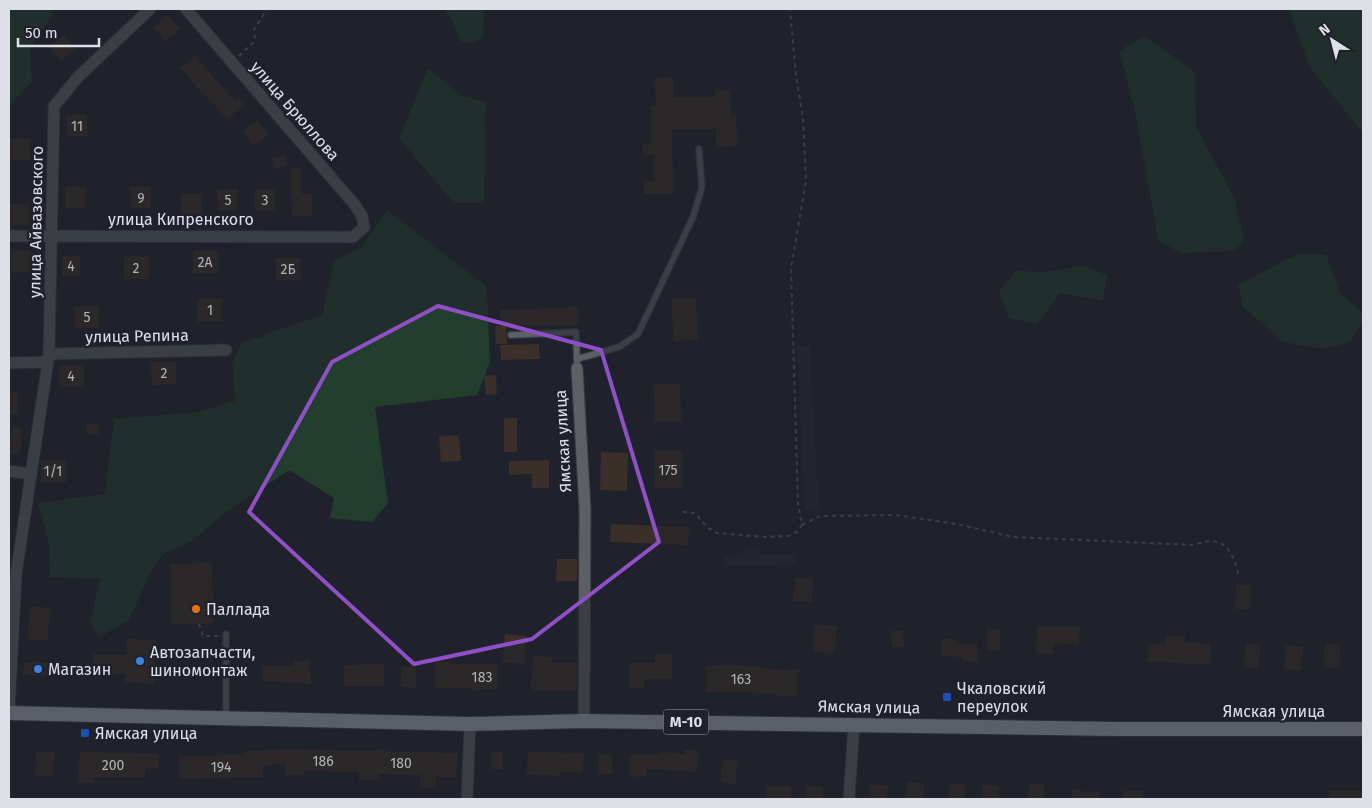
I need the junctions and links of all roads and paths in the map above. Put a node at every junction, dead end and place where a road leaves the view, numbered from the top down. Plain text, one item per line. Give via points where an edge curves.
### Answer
1 (150, 9) edge
2 (186, 9) edge
3 (267, 9) edge
4 (790, 9) edge
5 (232, 64) junction
6 (699, 149) dead end
7 (53, 234) junction
8 (9, 236) edge
9 (353, 236) joint
10 (510, 335) dead end
11 (226, 350) dead end
12 (48, 358) junction
13 (9, 363) edge
14 (577, 364) junction
15 (9, 471) edge
16 (31, 474) junction
17 (683, 512) dead end
18 (802, 525) junction
19 (1240, 577) dead end
20 (199, 624) dead end
21 (226, 635) joint
22 (9, 711) edge
23 (226, 718) junction
24 (584, 722) junction
25 (470, 724) junction
26 (854, 724) junction
27 (1363, 729) edge
28 (468, 799) edge
29 (849, 799) edge

1 - 7 street, улица Айвазовского via 78,78 54,106
2 - 5 street, улица Брюллова
3 - 5 path via 254,30 255,41
4 - 18 path via 803,119 806,181 790,268 798,496
5 - 9 street, улица Брюллова via 355,205 364,227
6 - 14 lane via 702,187 693,217 638,334 619,347
7 - 8 street, улица Кипренского
7 - 9 street, улица Кипренского
7 - 12 street, улица Айвазовского
10 - 14 lane via 576,332
11 - 12 street, улица Репина
12 - 13 street, улица Репина
12 - 16 street, улица Айвазовского
14 - 24 street, Ямская улица via 585,509
15 - 16 street
16 - 22 street, улица Айвазовского via 16,575
17 - 18 path via 695,513 707,527 724,534 789,536
18 - 19 path via 820,516 895,515 957,524 1013,537 1194,546 1203,542 1216,543 1234,555
20 - 21 path via 204,636
21 - 23 lane
22 - 23 highway, Ямская улица / М-10
23 - 25 highway, Ямская улица / М-10
24 - 25 highway, Ямская улица / М-10
24 - 26 highway, Ямская улица / М-10
25 - 28 street
26 - 27 highway, Ямская улица / М-10
26 - 29 street

